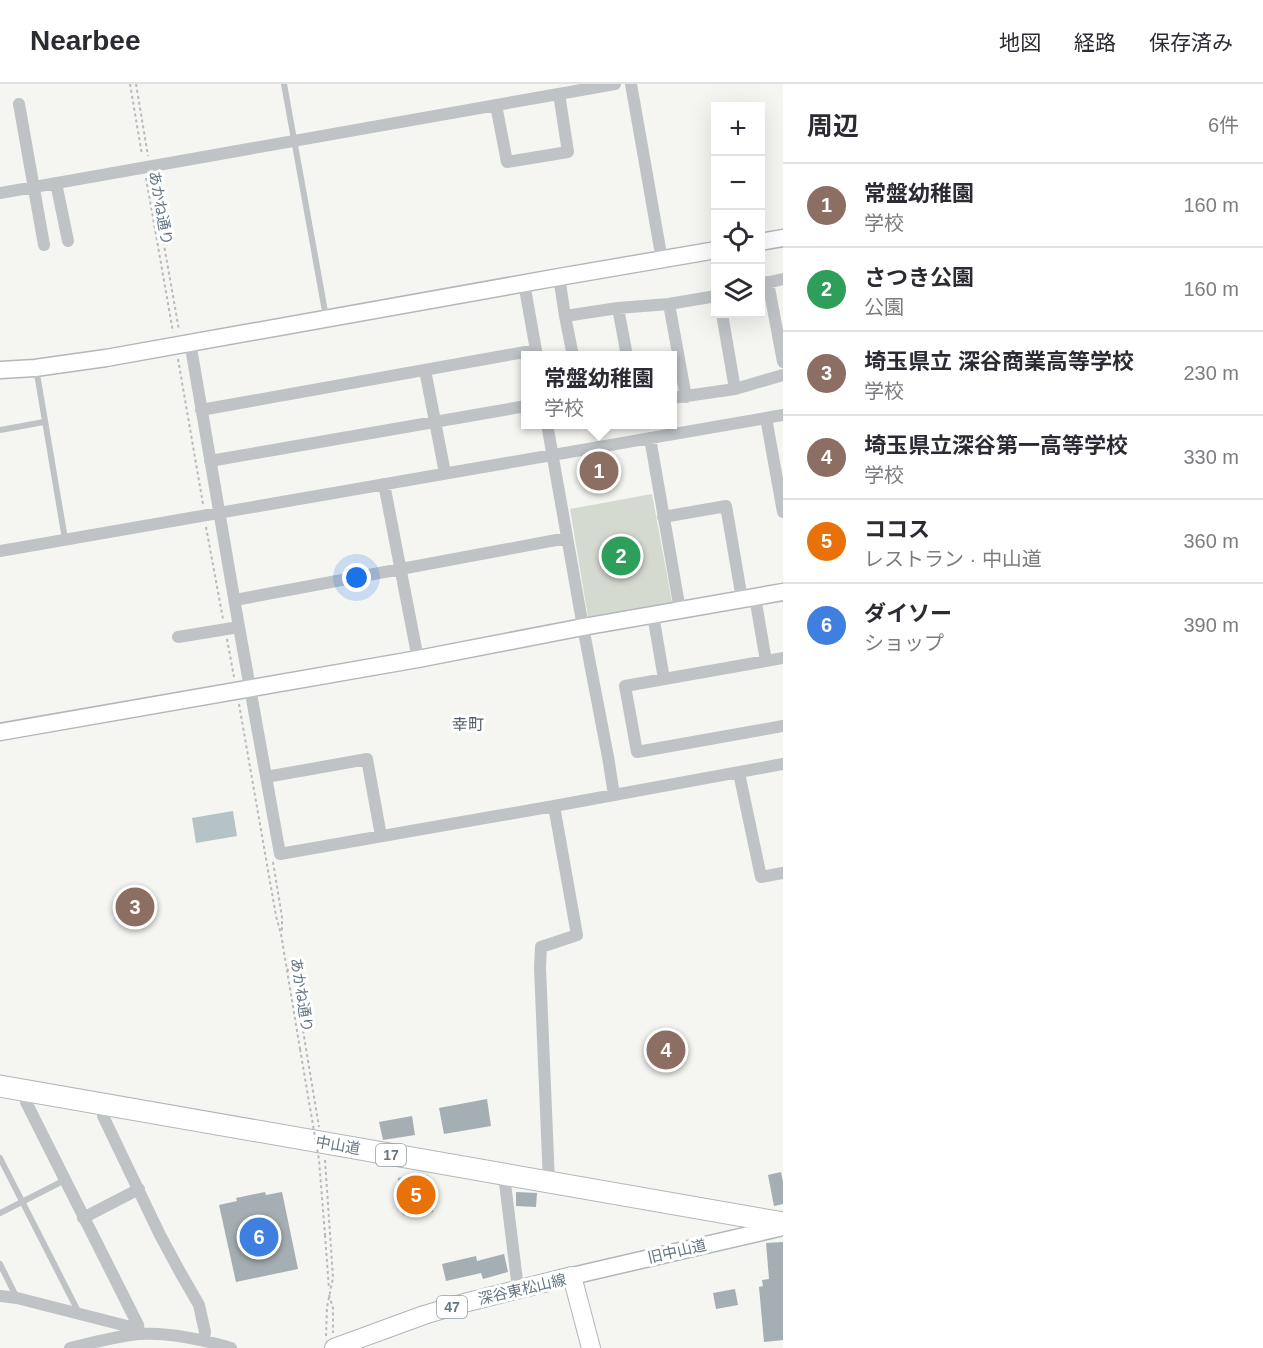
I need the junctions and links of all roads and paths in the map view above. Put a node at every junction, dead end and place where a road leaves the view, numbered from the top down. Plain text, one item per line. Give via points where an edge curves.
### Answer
1 (129, 84) edge
2 (136, 84) edge
3 (284, 84) edge
4 (615, 84) edge
5 (631, 84) edge
6 (559, 94) junction
7 (19, 104) dead end
8 (495, 105) junction
9 (295, 141) junction
10 (147, 167) junction
11 (56, 183) junction
12 (34, 187) junction
13 (0, 193) edge
14 (783, 238) edge
15 (68, 241) dead end
16 (765, 241) edge
17 (44, 245) dead end
18 (711, 251) edge
19 (662, 260) junction
20 (559, 277) junction
21 (783, 279) edge
22 (524, 283) junction
23 (765, 283) edge
24 (765, 287) edge
25 (711, 297) edge
26 (669, 304) junction
27 (618, 308) junction
28 (565, 316) junction
29 (326, 318) junction
30 (723, 318) edge
31 (174, 334) dead end
32 (184, 338) junction
33 (537, 351) edge
34 (572, 351) edge
35 (626, 351) edge
36 (521, 355) edge
37 (177, 356) dead end
38 (783, 362) edge
39 (35, 368) junction
40 (0, 370) edge
41 (424, 370) junction
42 (783, 375) edge
43 (735, 389) junction
44 (686, 397) junction
45 (677, 398) edge
46 (521, 407) edge
47 (201, 410) junction
48 (783, 415) edge
49 (766, 418) junction
50 (44, 422) junction
51 (435, 422) junction
52 (548, 429) edge
53 (0, 430) edge
54 (650, 438) junction
55 (553, 455) junction
56 (210, 461) junction
57 (445, 473) junction
58 (384, 484) junction
59 (204, 509) dead end
60 (219, 512) junction
61 (783, 512) edge
62 (663, 517) junction
63 (207, 520) dead end
64 (567, 538) junction
65 (65, 540) junction
66 (0, 551) edge
67 (400, 569) junction
68 (783, 592) edge
69 (749, 598) junction
70 (235, 600) junction
71 (680, 610) junction
72 (653, 615) junction
73 (225, 623) dead end
74 (239, 627) junction
75 (583, 627) junction
76 (227, 634) dead end
77 (178, 637) dead end
78 (417, 658) junction
79 (783, 658) edge
80 (766, 662) junction
81 (664, 679) junction
82 (243, 685) junction
83 (238, 702) dead end
84 (783, 726) edge
85 (0, 732) edge
86 (783, 764) edge
87 (739, 773) junction
88 (266, 777) junction
89 (614, 795) junction
90 (554, 807) junction
91 (381, 836) junction
92 (783, 873) edge
93 (287, 969) junction
94 (0, 1086) edge
95 (27, 1091) junction
96 (105, 1104) junction
97 (318, 1133) dead end
98 (0, 1158) edge
99 (325, 1160) dead end
100 (504, 1174) junction
101 (65, 1180) junction
102 (549, 1182) junction
103 (139, 1189) junction
104 (22, 1202) junction
105 (0, 1213) edge
106 (83, 1218) junction
107 (783, 1225) edge
108 (0, 1264) edge
109 (572, 1276) junction
110 (518, 1289) junction
111 (329, 1293) junction
112 (0, 1296) edge
113 (17, 1298) junction
114 (79, 1314) junction
115 (139, 1334) junction
116 (204, 1339) junction
117 (331, 1341) edge
118 (70, 1348) edge
119 (231, 1348) edge
120 (591, 1348) edge

1 - 10 path, あかね通り
2 - 10 path, あかね通り
3 - 9 lane
4 - 6 street
5 - 19 street
6 - 8 street
6 - 8 street via 568,152 558,154 507,162
7 - 12 street
8 - 9 street
9 - 10 street
9 - 29 lane
10 - 11 street
10 - 31 path, あかね通り
10 - 32 path, あかね通り
11 - 12 street
11 - 15 street
12 - 13 street
12 - 17 street
14 - 16 street
18 - 19 street
19 - 20 street
20 - 22 street
20 - 28 street
21 - 23 street
22 - 29 street
22 - 33 street
24 - 38 street
25 - 26 street
26 - 27 street
26 - 44 street
27 - 28 street
27 - 35 street
28 - 34 street
29 - 32 street
30 - 43 street
32 - 39 street via 106,358
32 - 47 street
36 - 41 street
37 - 59 path
39 - 40 street
39 - 50 lane
41 - 47 street
41 - 51 street
42 - 43 street
43 - 44 street
44 - 45 street
46 - 51 street
47 - 56 street
48 - 49 street
49 - 54 street
49 - 61 street
50 - 53 lane
50 - 65 lane
51 - 56 street
51 - 57 street
52 - 55 street
54 - 55 street
54 - 62 street
55 - 57 street
55 - 64 street
56 - 60 street
57 - 58 street
58 - 60 street
58 - 67 street
60 - 65 street
60 - 70 street
62 - 69 street via 726,506
62 - 71 street
63 - 73 path
64 - 67 street
64 - 75 street
65 - 66 street
67 - 70 street
67 - 78 street
68 - 69 street
69 - 71 street
69 - 80 street
70 - 74 street
71 - 72 street
72 - 75 street
72 - 81 street
74 - 77 street
74 - 82 street
75 - 78 street
75 - 89 street
76 - 82 path via 233,675
78 - 82 street
79 - 80 street
80 - 81 street
81 - 84 street via 625,686 637,752
82 - 85 street
82 - 88 street
83 - 93 path, あかね通り
86 - 87 street
87 - 89 street
87 - 92 street via 761,877
88 - 91 street via 280,854
88 - 91 street via 367,759
89 - 90 street
90 - 91 street
90 - 102 street via 577,935 541,947
93 - 97 path via 294,976
93 - 111 path, あかね通り, bridge via 319,1160
94 - 95 highway, 中山道 / 17
95 - 96 highway, 中山道 / 17
95 - 101 street via 26,1102
96 - 100 highway, 中山道 / 17
96 - 103 street via 103,1116
98 - 104 lane
99 - 111 path via 333,1278
100 - 102 highway, 中山道 / 17
100 - 110 street
101 - 104 lane
101 - 106 street
102 - 107 highway, 中山道 / 17
103 - 106 street
103 - 116 street via 200,1305
104 - 105 lane
104 - 114 lane
106 - 115 street via 138,1325
107 - 109 street, 旧中山道
108 - 113 lane
109 - 110 main road, 深谷東松山線 / 47
109 - 120 main road, 深谷東松山線
110 - 117 main road, 深谷東松山線 / 47
111 - 117 path, あかね通り
111 - 117 path, あかね通り via 333,1308
112 - 113 street
113 - 114 street
114 - 115 street via 127,1326
115 - 116 street
115 - 118 street
116 - 119 street

